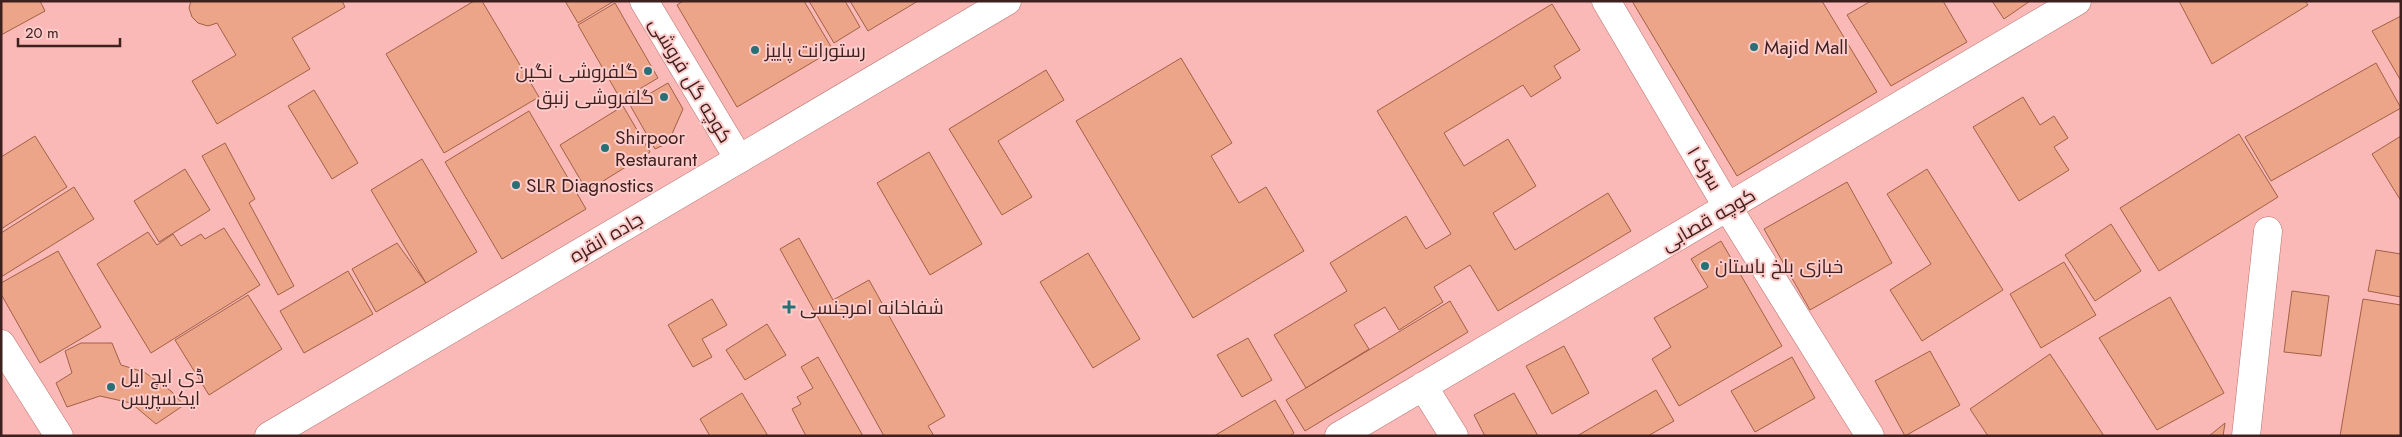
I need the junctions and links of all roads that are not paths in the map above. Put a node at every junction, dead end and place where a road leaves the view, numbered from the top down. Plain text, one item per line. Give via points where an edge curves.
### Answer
1 (644, 1) edge
2 (1007, 1) edge
3 (1606, 1) edge
4 (2077, 1) edge
5 (738, 159) junction
6 (1728, 208) junction
7 (2268, 231) dead end
8 (1, 344) edge
9 (1422, 386) junction
10 (58, 436) edge
11 (269, 436) edge
12 (1339, 436) edge
13 (1454, 436) edge
14 (1870, 436) edge
15 (2246, 436) edge

1 - 5 street, کوچه گل فروشی
2 - 5 street, جادہ انقرہ
3 - 6 street, سرک ۱
4 - 6 street, کوچه قصابی
5 - 11 street, جادہ انقرہ
6 - 9 street, کوچه قصابی
6 - 14 street, سرک ۱
7 - 15 street
8 - 10 street
9 - 12 street, کوچه قصابی
9 - 13 street

